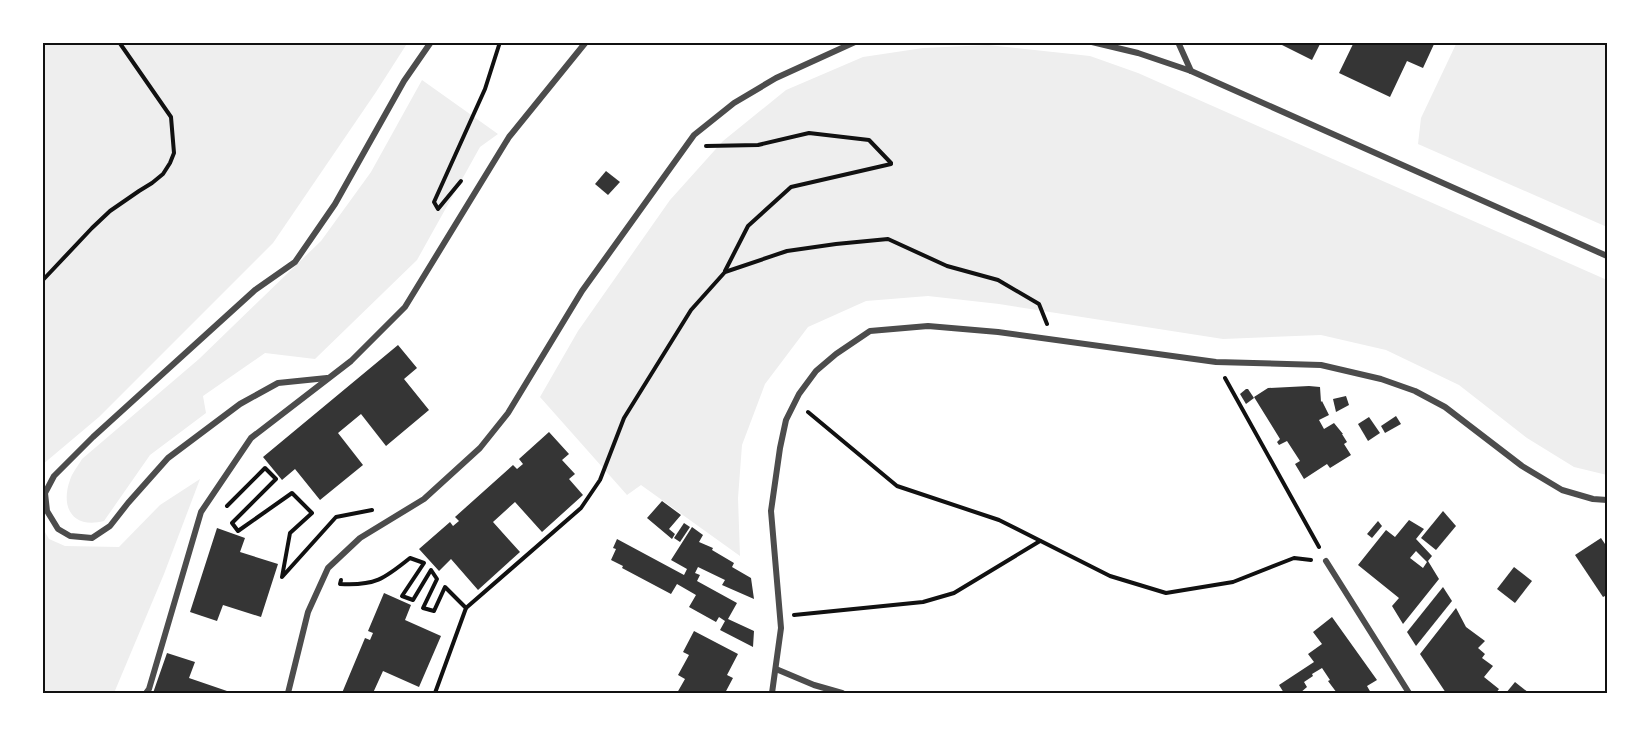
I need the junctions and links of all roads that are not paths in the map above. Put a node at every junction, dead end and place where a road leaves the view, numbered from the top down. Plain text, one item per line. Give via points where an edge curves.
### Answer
1 (431, 42) edge
2 (586, 42) edge
3 (855, 42) edge
4 (1092, 42) edge
5 (1178, 42) edge
6 (1191, 71) junction
7 (1607, 256) edge
8 (327, 378) junction
9 (1607, 500) edge
10 (1326, 561) road end
11 (776, 669) junction
12 (146, 693) edge
13 (288, 693) edge
14 (772, 693) edge
15 (842, 693) edge
16 (1409, 693) edge

1 - 8 street via 404,81 335,204 295,262 255,290 54,476 45,493 47,511 57,529 70,536 92,538 110,526 168,458 240,404 278,383
2 - 8 street via 509,137 405,307 351,361
3 - 13 street via 776,78 734,103 694,135 582,291 508,412 480,448 424,499 360,538 328,568 308,612
4 - 6 street
5 - 6 street
6 - 7 street
8 - 12 street via 251,438 201,512
9 - 11 street via 1562,490 1522,466 1445,407 1415,391 1321,364 1216,362 928,326 870,331 816,371 786,420 771,511 781,628
10 - 16 street
11 - 14 street
11 - 15 street

